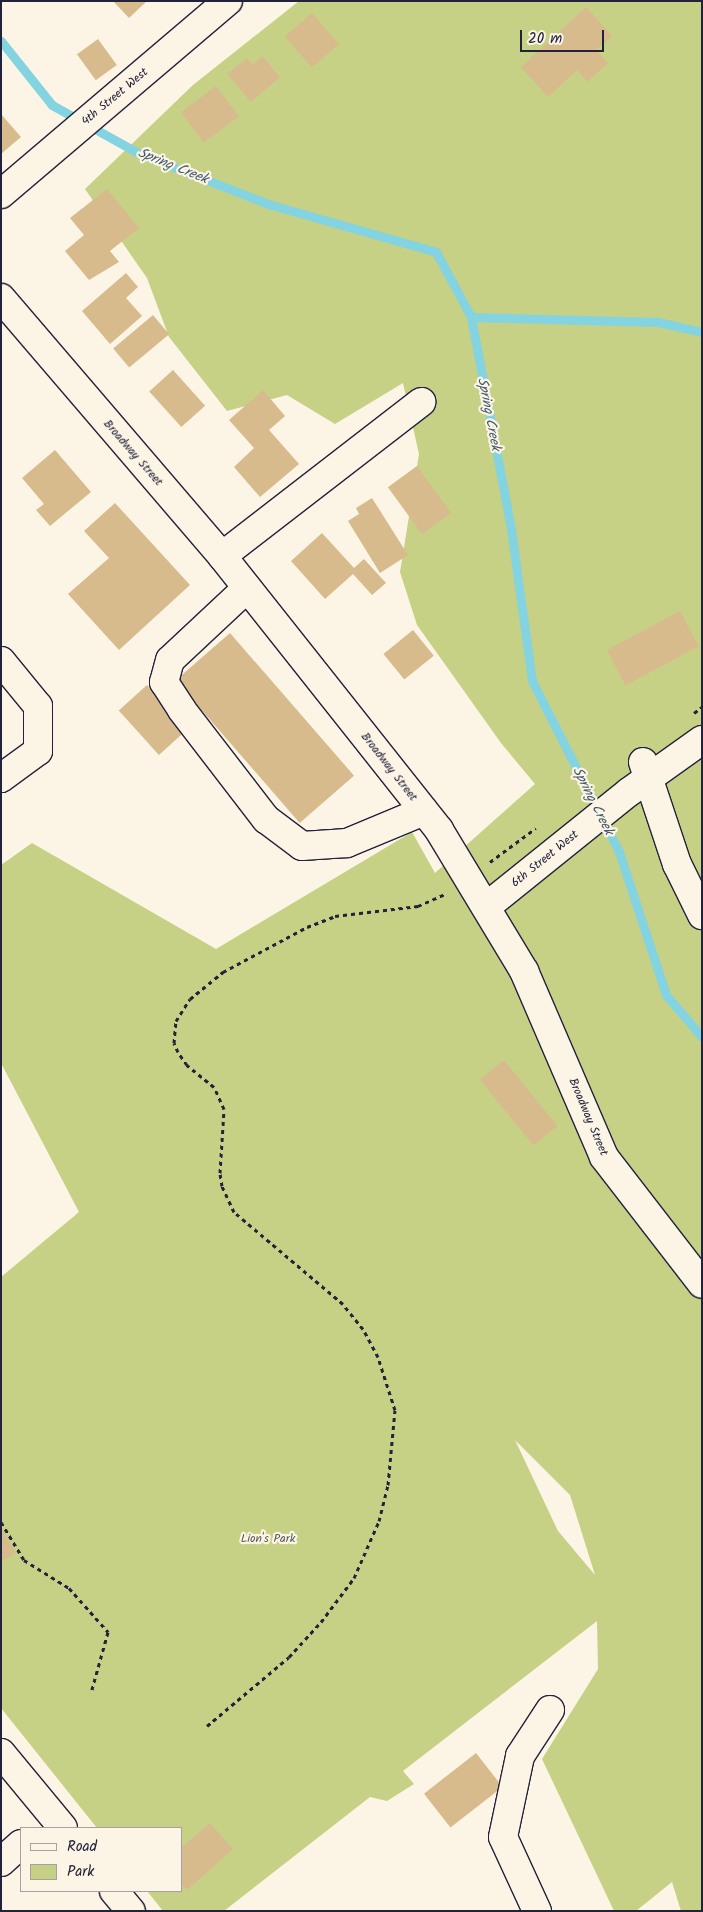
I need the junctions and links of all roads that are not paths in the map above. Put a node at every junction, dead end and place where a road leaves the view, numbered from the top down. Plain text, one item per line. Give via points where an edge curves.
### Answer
1 (228, 1) edge
2 (1, 194) edge
3 (1, 298) edge
4 (421, 402) dead end
5 (222, 556) junction
6 (247, 588) junction
7 (1, 661) edge
8 (702, 740) edge
9 (645, 771) junction
10 (1, 778) edge
11 (424, 811) junction
12 (486, 907) junction
13 (702, 915) edge
14 (702, 1284) edge
15 (550, 1710) dead end
16 (1, 1753) edge
17 (53, 1825) edge
18 (20, 1845) edge
19 (1, 1862) edge
20 (115, 1892) edge
21 (131, 1911) edge
22 (537, 1911) edge

1 - 2 street, 4th Street West
3 - 5 street, Broadway Street
4 - 5 street
5 - 6 street, Broadway Street
6 - 11 street, Broadway Street
6 - 11 street via 170,660 164,682 266,819 302,846 347,843
7 - 10 street via 38,706 38,751
8 - 9 street, 6th Street West
9 - 12 street, 6th Street West
9 - 13 street via 676,864
11 - 12 street, Broadway Street
12 - 14 street, Broadway Street via 524,970 604,1157
15 - 22 street via 520,1756 503,1836
16 - 17 street
18 - 19 street
20 - 21 street

